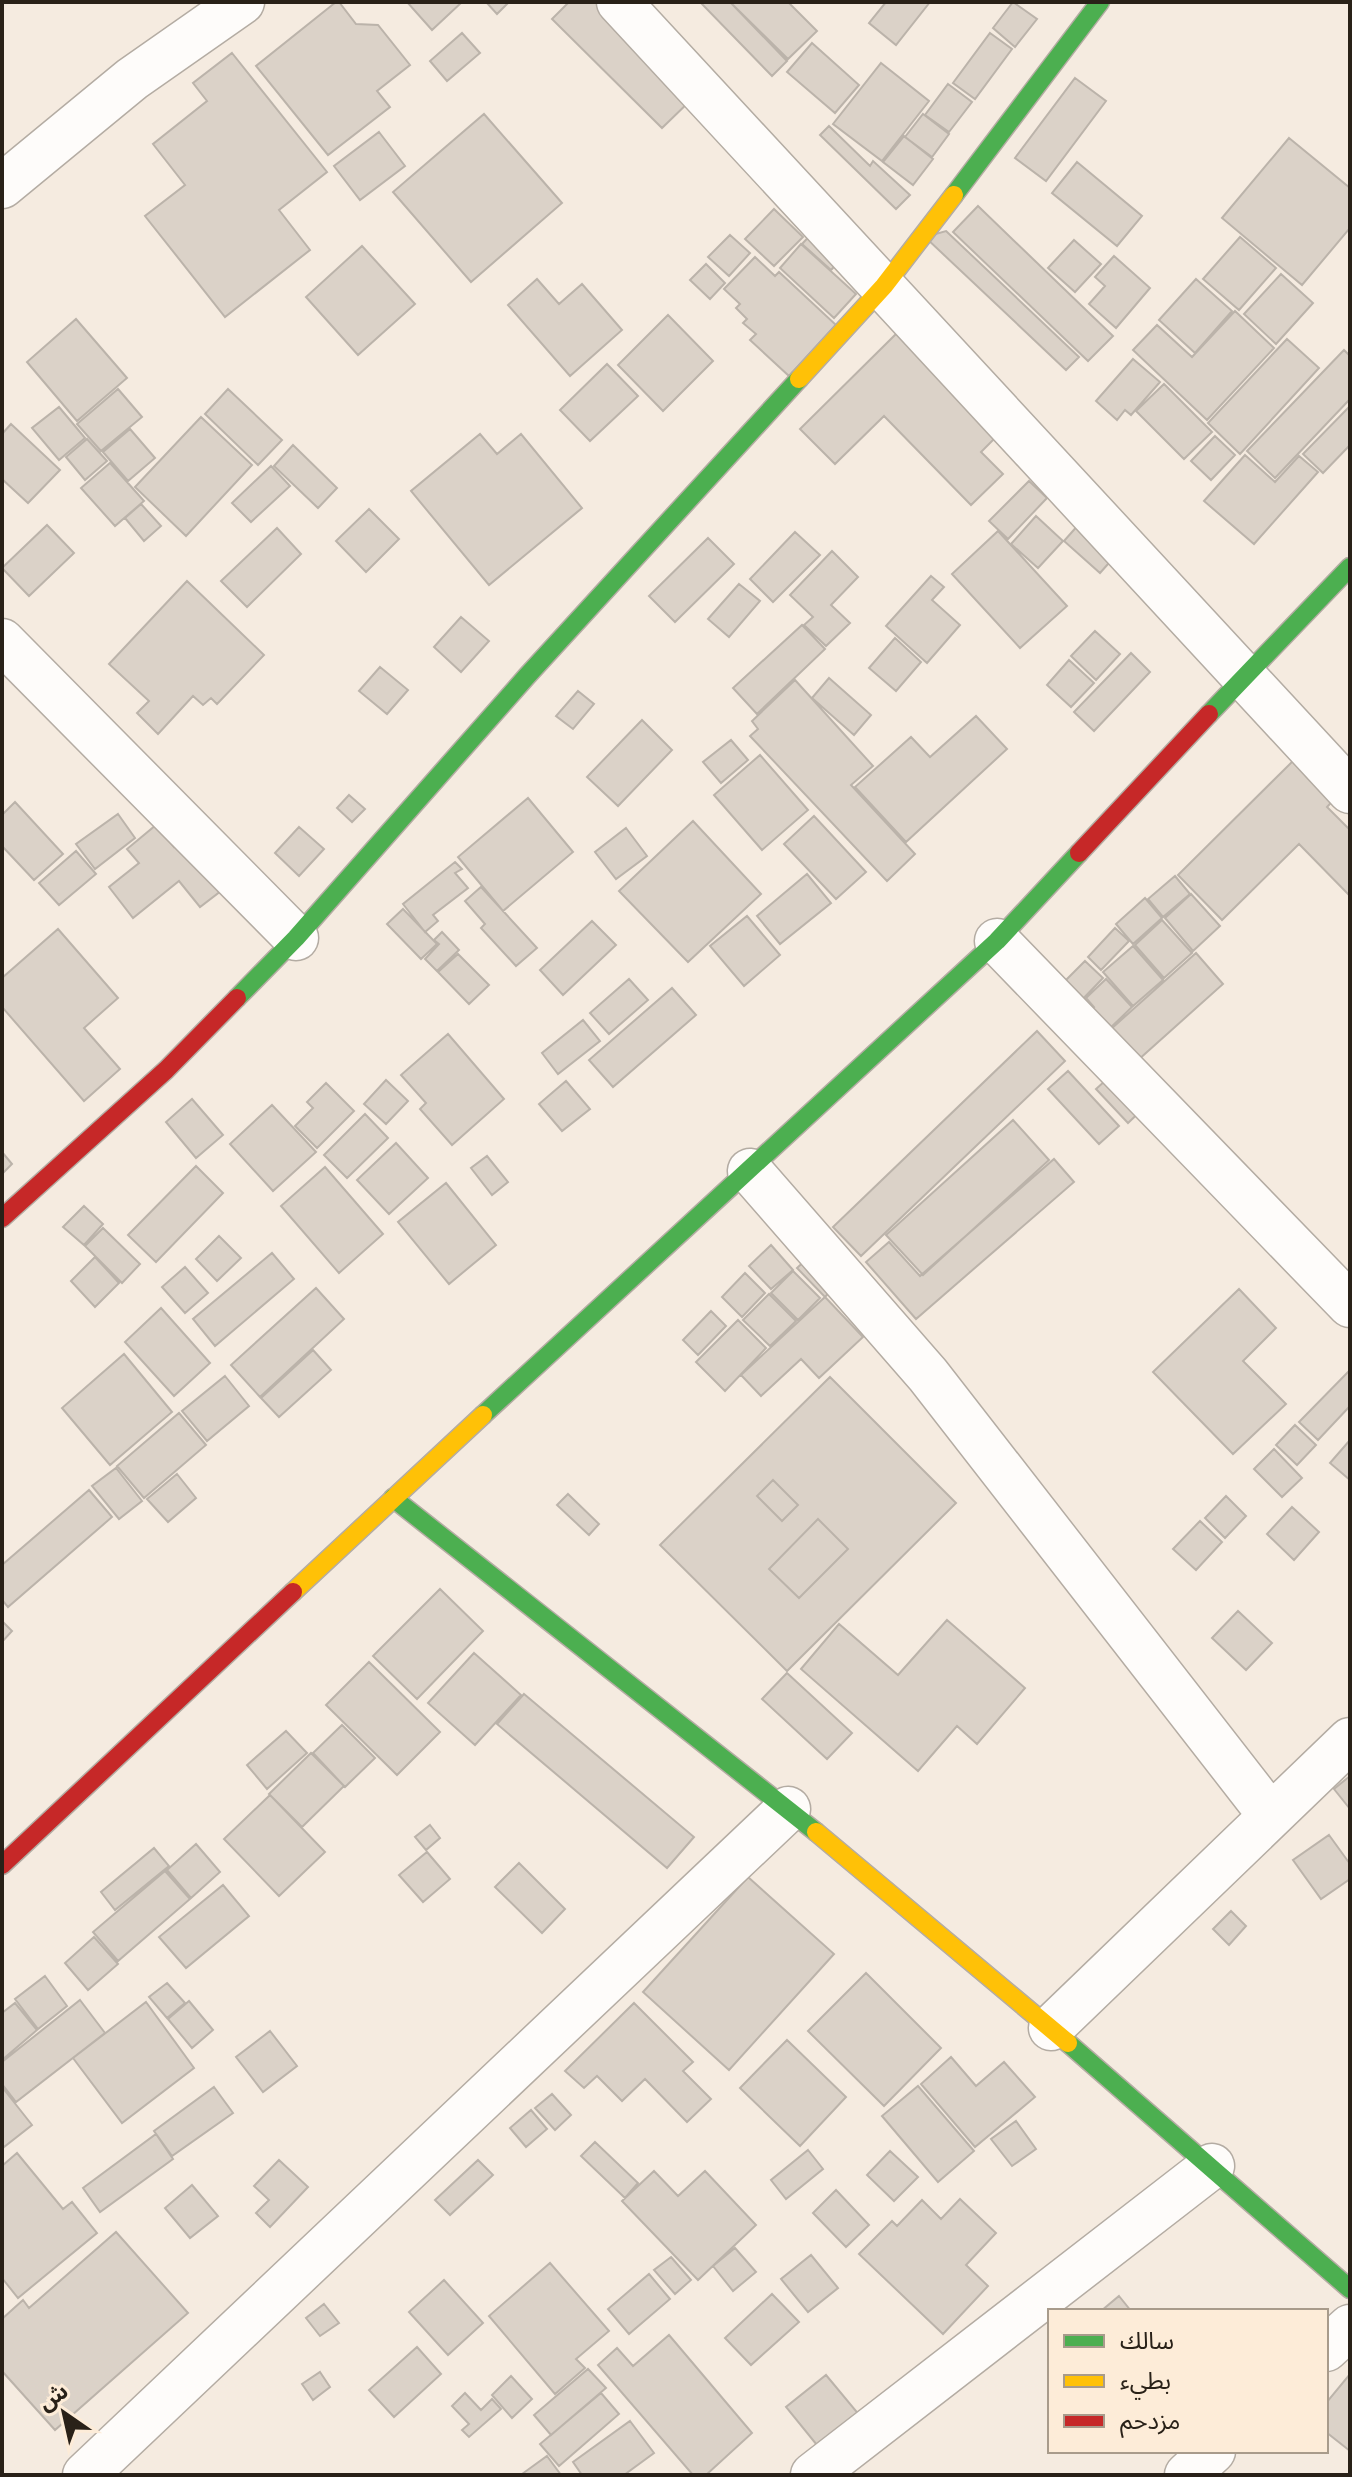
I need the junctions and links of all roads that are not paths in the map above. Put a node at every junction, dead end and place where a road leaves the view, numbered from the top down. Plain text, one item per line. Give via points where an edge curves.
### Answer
1 (242, 2) edge
2 (619, 2) edge
3 (1100, 2) edge
4 (2, 186) edge
5 (884, 286) junction
6 (1350, 567) edge
7 (4, 647) edge
8 (1245, 675) junction
9 (1350, 791) edge
10 (296, 938) junction
11 (997, 941) junction
12 (750, 1171) junction
13 (2, 1218) edge
14 (1350, 1305) edge
15 (393, 1498) junction
16 (1350, 1740) edge
17 (788, 1809) junction
18 (1271, 1816) junction
19 (2, 1865) edge
20 (1051, 2028) junction
21 (1212, 2166) junction
22 (1350, 2289) edge
23 (1350, 2327) edge
24 (1328, 2347) edge
25 (1211, 2453) edge
26 (85, 2475) edge
27 (813, 2475) edge
28 (1187, 2475) edge

1 - 4 street via 132,79
2 - 5 street
3 - 5 street
5 - 8 street
5 - 10 street
6 - 8 street
7 - 10 street
8 - 9 street
8 - 11 street
10 - 13 street via 166,1070
11 - 12 street
11 - 14 street
12 - 15 street
12 - 18 street via 928,1375
15 - 17 street
15 - 19 street
16 - 18 street
17 - 20 street
17 - 26 street
18 - 20 street
20 - 21 street
21 - 22 street
21 - 27 street
23 - 24 street
25 - 28 street

